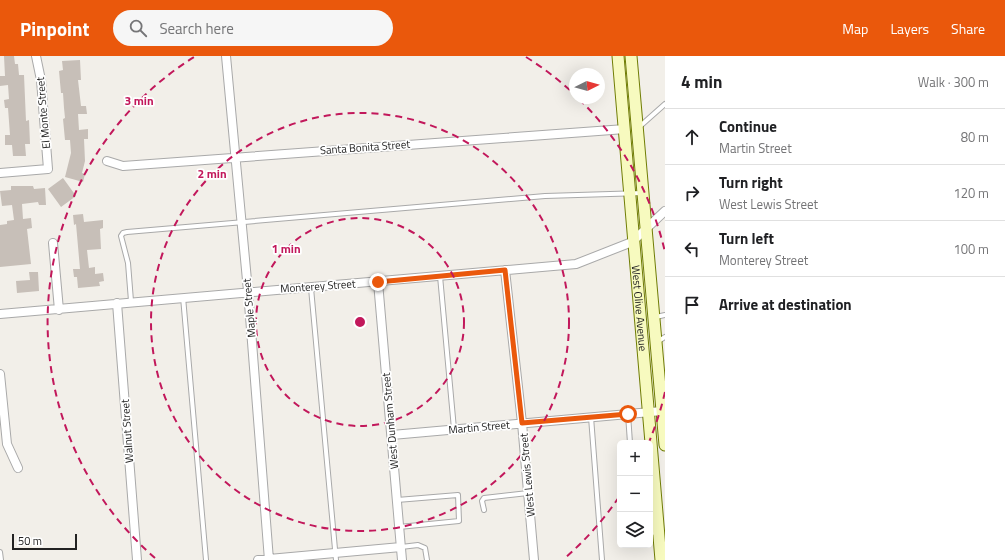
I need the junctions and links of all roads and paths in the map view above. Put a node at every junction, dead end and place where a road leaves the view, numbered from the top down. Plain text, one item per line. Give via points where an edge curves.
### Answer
1 (36, 56) edge
2 (226, 56) edge
3 (618, 56) edge
4 (631, 56) edge
5 (665, 104) edge
6 (638, 128) junction
7 (625, 129) junction
8 (235, 157) junction
9 (107, 161) dead end
10 (0, 173) edge
11 (629, 193) junction
12 (643, 193) junction
13 (665, 211) edge
14 (241, 221) junction
15 (647, 228) junction
16 (632, 242) junction
17 (53, 243) dead end
18 (505, 270) junction
19 (440, 276) junction
20 (378, 282) junction
21 (311, 288) junction
22 (248, 291) junction
23 (183, 297) junction
24 (131, 301) junction
25 (118, 303) junction
26 (59, 310) junction
27 (0, 314) edge
28 (659, 316) edge
29 (665, 336) edge
30 (656, 344) junction
31 (0, 374) edge
32 (663, 411) edge
33 (647, 412) junction
34 (628, 414) junction
35 (591, 417) junction
36 (522, 423) junction
37 (454, 429) junction
38 (392, 435) junction
39 (630, 440) edge
40 (665, 445) edge
41 (18, 468) dead end
42 (651, 476) edge
43 (528, 493) junction
44 (397, 500) junction
45 (653, 507) edge
46 (484, 510) dead end
47 (399, 527) junction
48 (654, 532) edge
49 (401, 547) junction
50 (0, 552) edge
51 (336, 556) edge
52 (1, 560) edge
53 (137, 560) edge
54 (206, 560) edge
55 (258, 560) edge
56 (269, 560) edge
57 (402, 560) edge
58 (427, 560) edge
59 (534, 560) edge
60 (602, 560) edge
61 (661, 560) edge

1 - 10 street, El Monte Street via 41,80 48,169
2 - 8 street, Maple Street
3 - 7 main road, West Olive Avenue
4 - 6 main road, West Olive Avenue
5 - 6 lane
6 - 12 main road, West Olive Avenue
7 - 8 street, Santa Bonita Street
7 - 11 main road, West Olive Avenue
8 - 9 street, Santa Bonita Street via 123,166
8 - 14 street, Maple Street
11 - 12 lane
11 - 14 lane via 545,196
11 - 16 main road, West Olive Avenue
12 - 15 main road, West Olive Avenue
13 - 15 street
14 - 22 street, Maple Street
14 - 24 lane via 123,233 121,236 128,263
15 - 16 street
15 - 28 main road, West Olive Avenue
16 - 18 street, Monterey Street via 576,264
16 - 33 main road, West Olive Avenue
17 - 26 street
18 - 19 street, Monterey Street
18 - 36 street, West Lewis Street
19 - 20 street, Monterey Street
19 - 37 lane
20 - 21 street, Monterey Street
20 - 38 street, West Dunham Street
21 - 22 street, Monterey Street
21 - 51 lane
22 - 23 street, Monterey Street
22 - 56 street, Maple Street
23 - 24 street, Monterey Street
23 - 54 lane
24 - 25 street, Monterey Street
25 - 26 street, Monterey Street
25 - 53 street, Walnut Street
26 - 27 street, Monterey Street
28 - 30 main road, West Olive Avenue
29 - 30 lane
30 - 32 main road, West Olive Avenue
31 - 41 street via 7,444
32 - 33 street, Martin Street
32 - 40 main road, West Olive Avenue
33 - 34 street, Martin Street
33 - 42 main road, West Olive Avenue
34 - 35 street, Martin Street
34 - 39 lane
35 - 36 street, Martin Street
35 - 60 lane
36 - 37 street, Martin Street
36 - 43 street, West Lewis Street
37 - 38 street, Martin Street
38 - 44 street, West Dunham Street
43 - 46 lane via 484,498
43 - 59 street, West Lewis Street
44 - 47 street, West Dunham Street
44 - 47 lane via 458,496 459,521
45 - 48 main road, West Olive Avenue
47 - 49 street, West Dunham Street
48 - 61 main road, West Olive Avenue
49 - 51 street
49 - 57 street, West Dunham Street
49 - 58 lane via 422,546 425,548
50 - 52 lane
51 - 56 street
55 - 56 street

